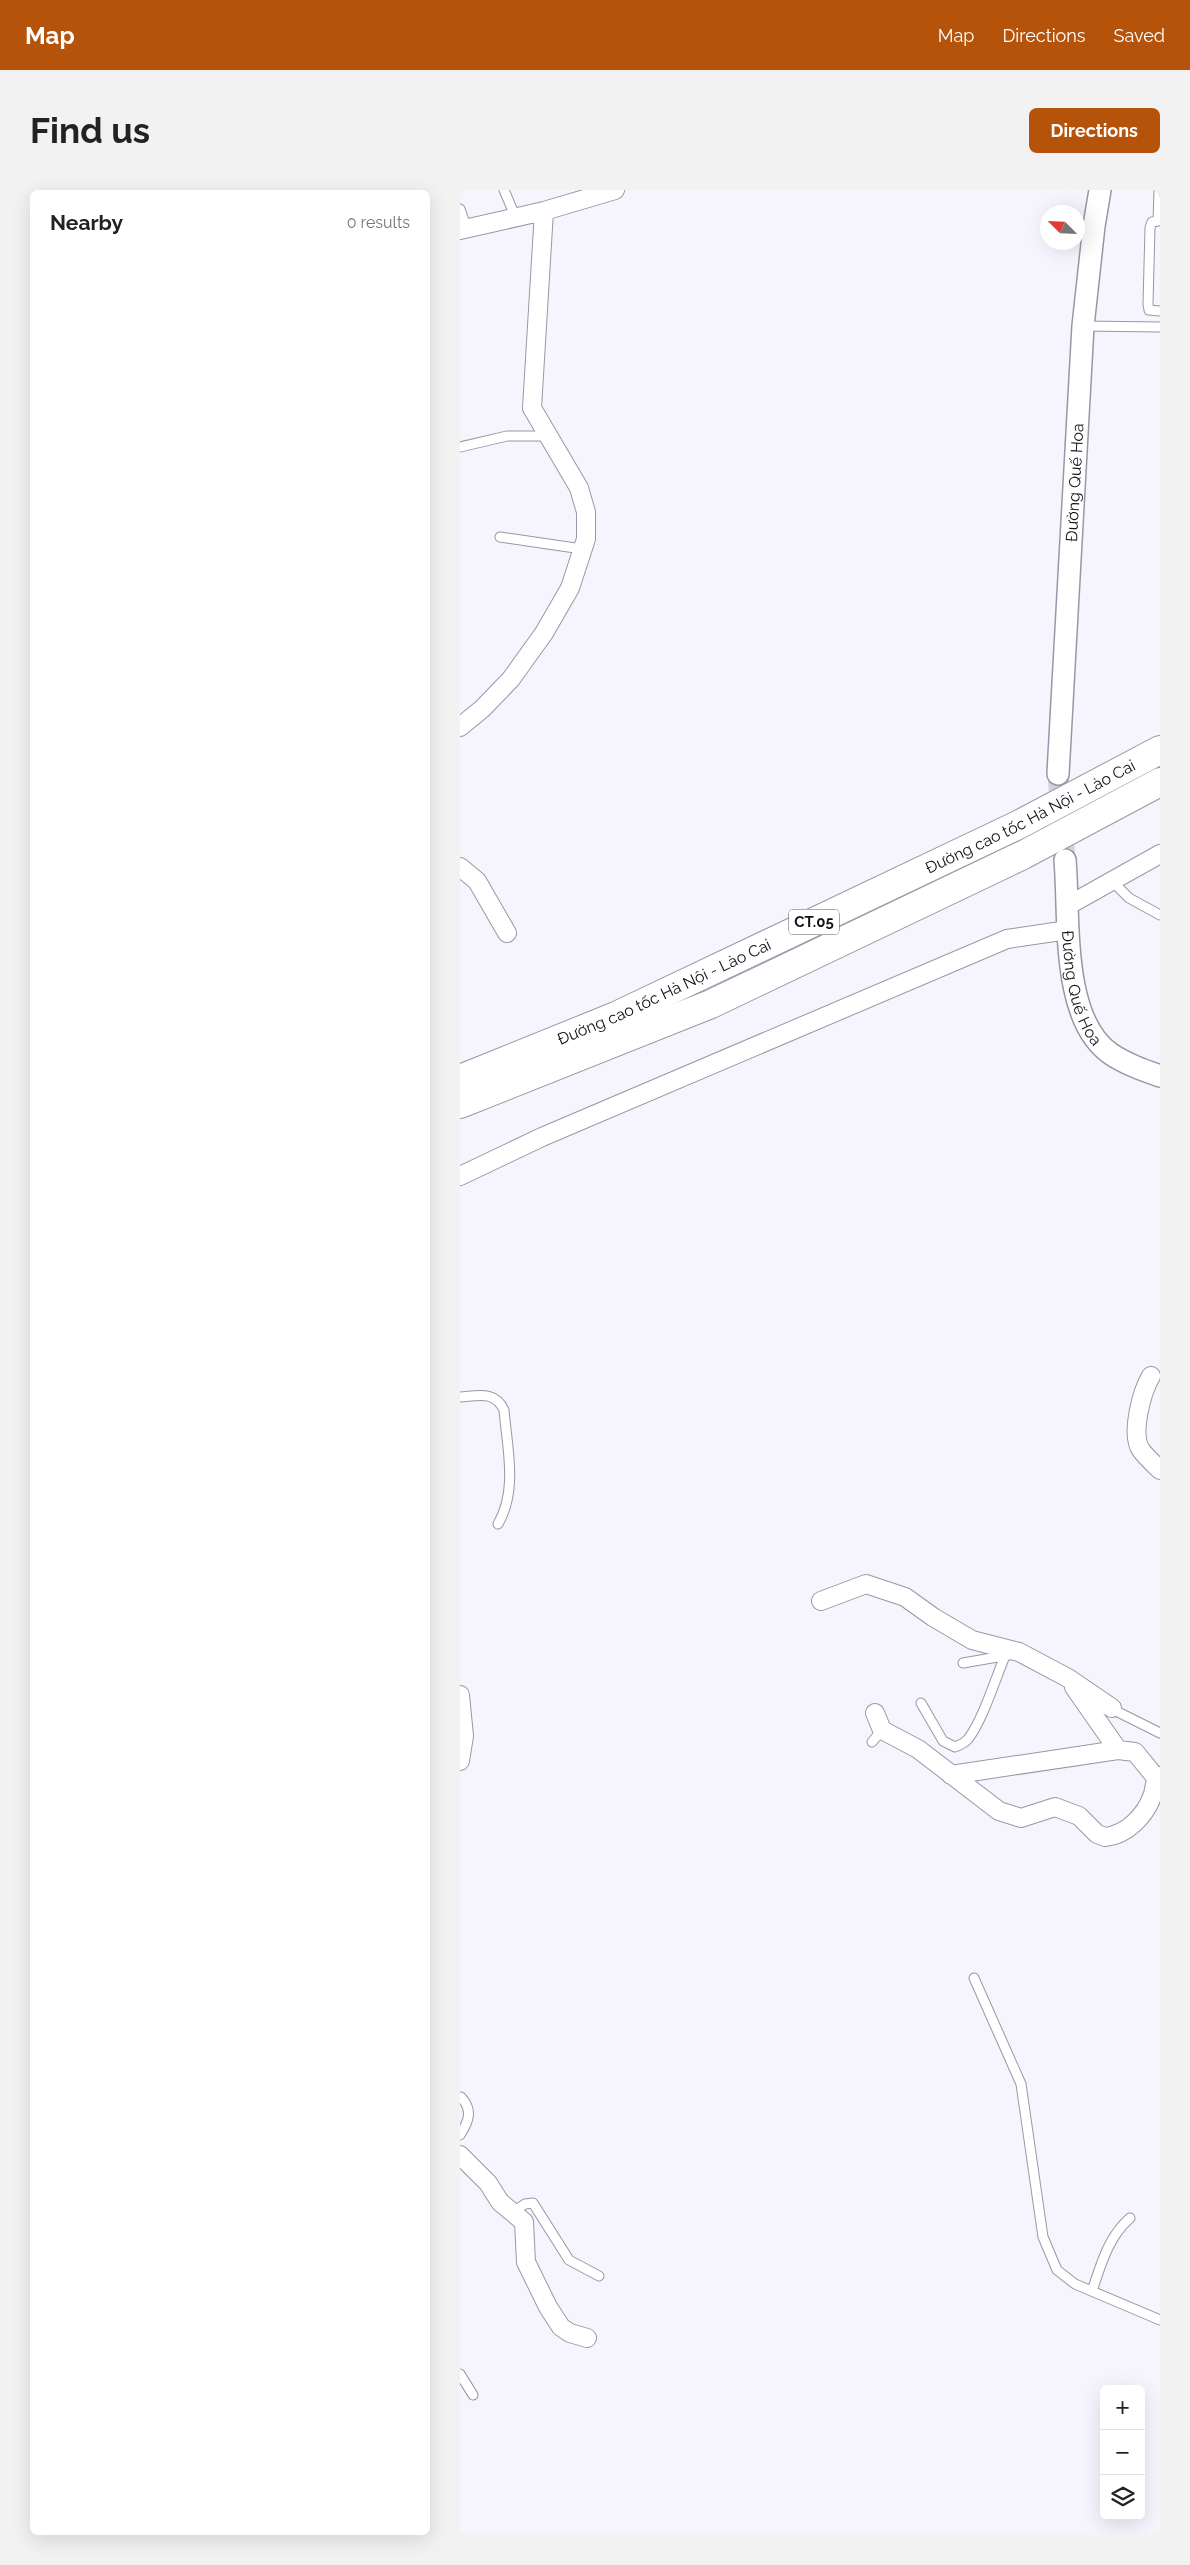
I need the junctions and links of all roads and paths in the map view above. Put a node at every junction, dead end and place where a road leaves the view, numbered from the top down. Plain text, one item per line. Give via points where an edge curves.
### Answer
1 (504, 190) edge
2 (615, 190) edge
3 (1100, 190) edge
4 (1159, 190) edge
5 (460, 209) edge
6 (544, 211) junction
7 (516, 218) junction
8 (1159, 221) edge
9 (464, 229) edge
10 (1160, 311) edge
11 (1083, 326) junction
12 (1160, 327) edge
13 (549, 436) junction
14 (460, 447) edge
15 (500, 537) dead end
16 (582, 549) junction
17 (460, 727) edge
18 (1160, 750) edge
19 (1058, 774) tunnel mouth
20 (1160, 782) edge
21 (1160, 854) edge
22 (1065, 860) tunnel mouth
23 (460, 867) edge
24 (1113, 882) junction
25 (1069, 905) junction
26 (1160, 915) edge
27 (1068, 930) junction
28 (507, 933) dead end
29 (1160, 1076) edge
30 (460, 1079) edge
31 (460, 1104) edge
32 (460, 1176) edge
33 (1151, 1376) dead end
34 (460, 1397) edge
35 (1160, 1470) edge
36 (498, 1524) dead end
37 (821, 1601) dead end
38 (1012, 1654) junction
39 (963, 1663) dead end
40 (1068, 1678) junction
41 (460, 1695) edge
42 (921, 1703) dead end
43 (1112, 1708) junction
44 (875, 1712) dead end
45 (1089, 1717) junction
46 (1160, 1733) edge
47 (1118, 1750) junction
48 (460, 1761) edge
49 (950, 1774) junction
50 (1158, 1777) edge
51 (974, 1978) dead end
52 (461, 2097) edge
53 (460, 2135) edge
54 (460, 2155) edge
55 (513, 2212) junction
56 (1130, 2218) dead end
57 (598, 2276) dead end
58 (1092, 2291) junction
59 (1160, 2320) edge
60 (587, 2338) dead end
61 (460, 2374) edge
62 (473, 2395) dead end

1 - 7 lane
2 - 6 street
3 - 11 street, Đường Quế Hoa
4 - 8 lane
5 - 9 lane
6 - 7 street
6 - 13 street via 531,398 536,418
7 - 9 street
8 - 10 lane via 1152,222 1150,228 1148,304 1149,310
11 - 12 lane
11 - 19 street, Đường Quế Hoa
13 - 14 lane via 507,436
13 - 16 street via 579,488 586,512 586,539
15 - 16 lane
16 - 17 street via 570,588 544,634 511,679
18 - 30 highway, Đường cao tốc Hà Nội - Lào Cai / CT.05 via 1018,825 616,1016
20 - 31 highway, Đường cao tốc Hà Nội - Lào Cai / CT.05 via 1023,854 711,1004
21 - 24 street
22 - 25 street, Đường Quế Hoa
23 - 28 street via 477,881
24 - 25 street
24 - 26 lane via 1129,898
25 - 27 street, Đường Quế Hoa
27 - 29 street, Đường Quế Hoa via 1074,986 1082,1018 1110,1054
27 - 32 street via 1007,939
33 - 35 street via 1141,1400 1137,1441
34 - 36 lane via 486,1394 498,1401 504,1410 509,1490
37 - 38 street via 866,1584 905,1597 972,1640
38 - 39 lane
38 - 40 street
38 - 42 lane via 968,1739 962,1744 955,1747 943,1740
40 - 43 street
40 - 45 street
41 - 48 street via 464,1736
43 - 45 lane
43 - 46 lane
44 - 49 street via 877,1736 918,1749
45 - 47 street
47 - 49 street
47 - 50 street via 1135,1752
49 - 50 street via 999,1811 1022,1818 1055,1807 1079,1816 1105,1837 1125,1830 1141,1817
51 - 58 lane via 1021,2084 1043,2236 1056,2270 1075,2284
52 - 53 lane via 470,2111 469,2120
54 - 55 street via 488,2183 500,2202
55 - 57 lane via 533,2203 569,2260
55 - 60 street via 524,2222 526,2262 548,2307 561,2326 570,2333
56 - 58 lane via 1110,2242
58 - 59 lane
61 - 62 lane

